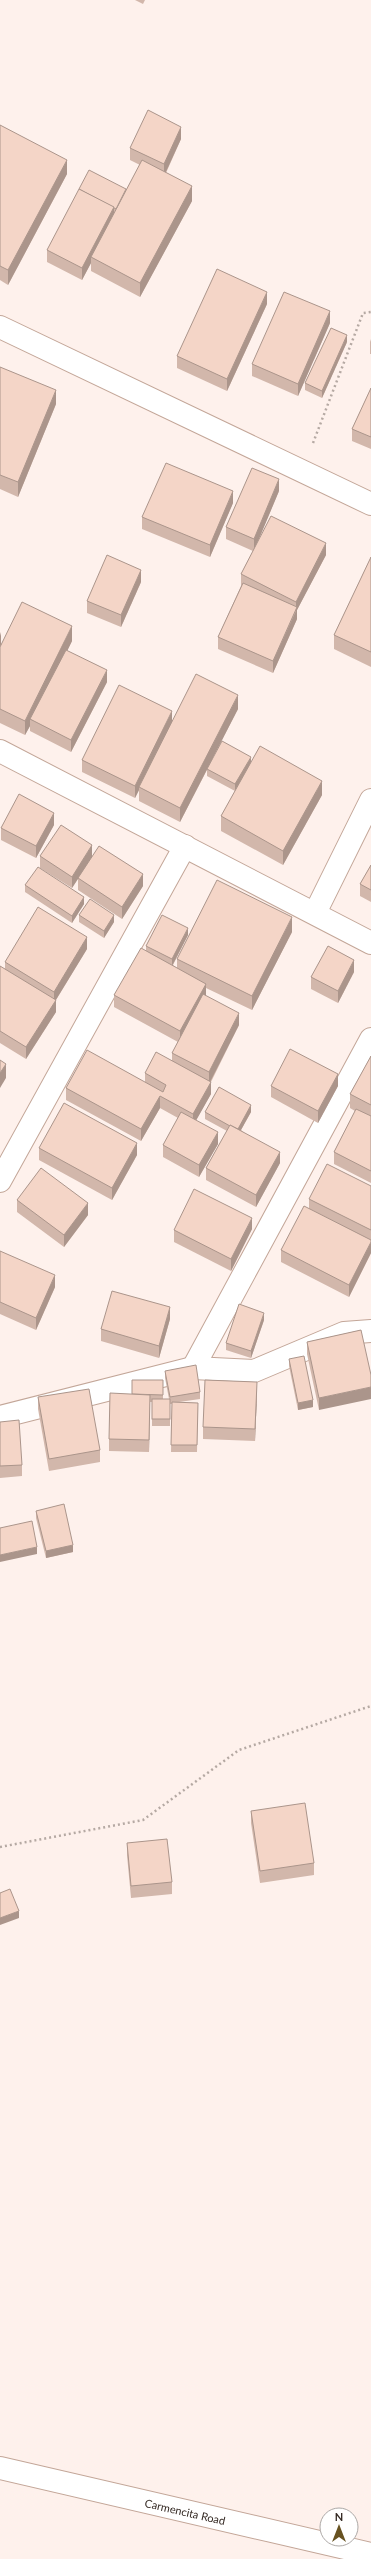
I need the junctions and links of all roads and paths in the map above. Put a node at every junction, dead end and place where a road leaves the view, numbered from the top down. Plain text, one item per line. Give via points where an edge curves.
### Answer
1 (371, 312) edge
2 (0, 327) edge
3 (302, 471) junction
4 (371, 504) edge
5 (0, 752) edge
6 (371, 800) edge
7 (185, 846) junction
8 (315, 914) junction
9 (371, 943) edge
10 (371, 1040) edge
11 (0, 1181) edge
12 (371, 1331) edge
13 (193, 1368) junction
14 (0, 1417) edge
15 (371, 1706) edge
16 (0, 1847) edge
17 (0, 2468) edge
18 (371, 2554) edge

1 - 3 path via 362,313
2 - 3 street
3 - 4 street
5 - 7 street
6 - 8 street
7 - 8 street
7 - 11 street
8 - 9 street
10 - 13 street
12 - 13 street via 344,1333 254,1371
13 - 14 street
15 - 16 path via 239,1750 143,1820
17 - 18 street, Carmencita Road

